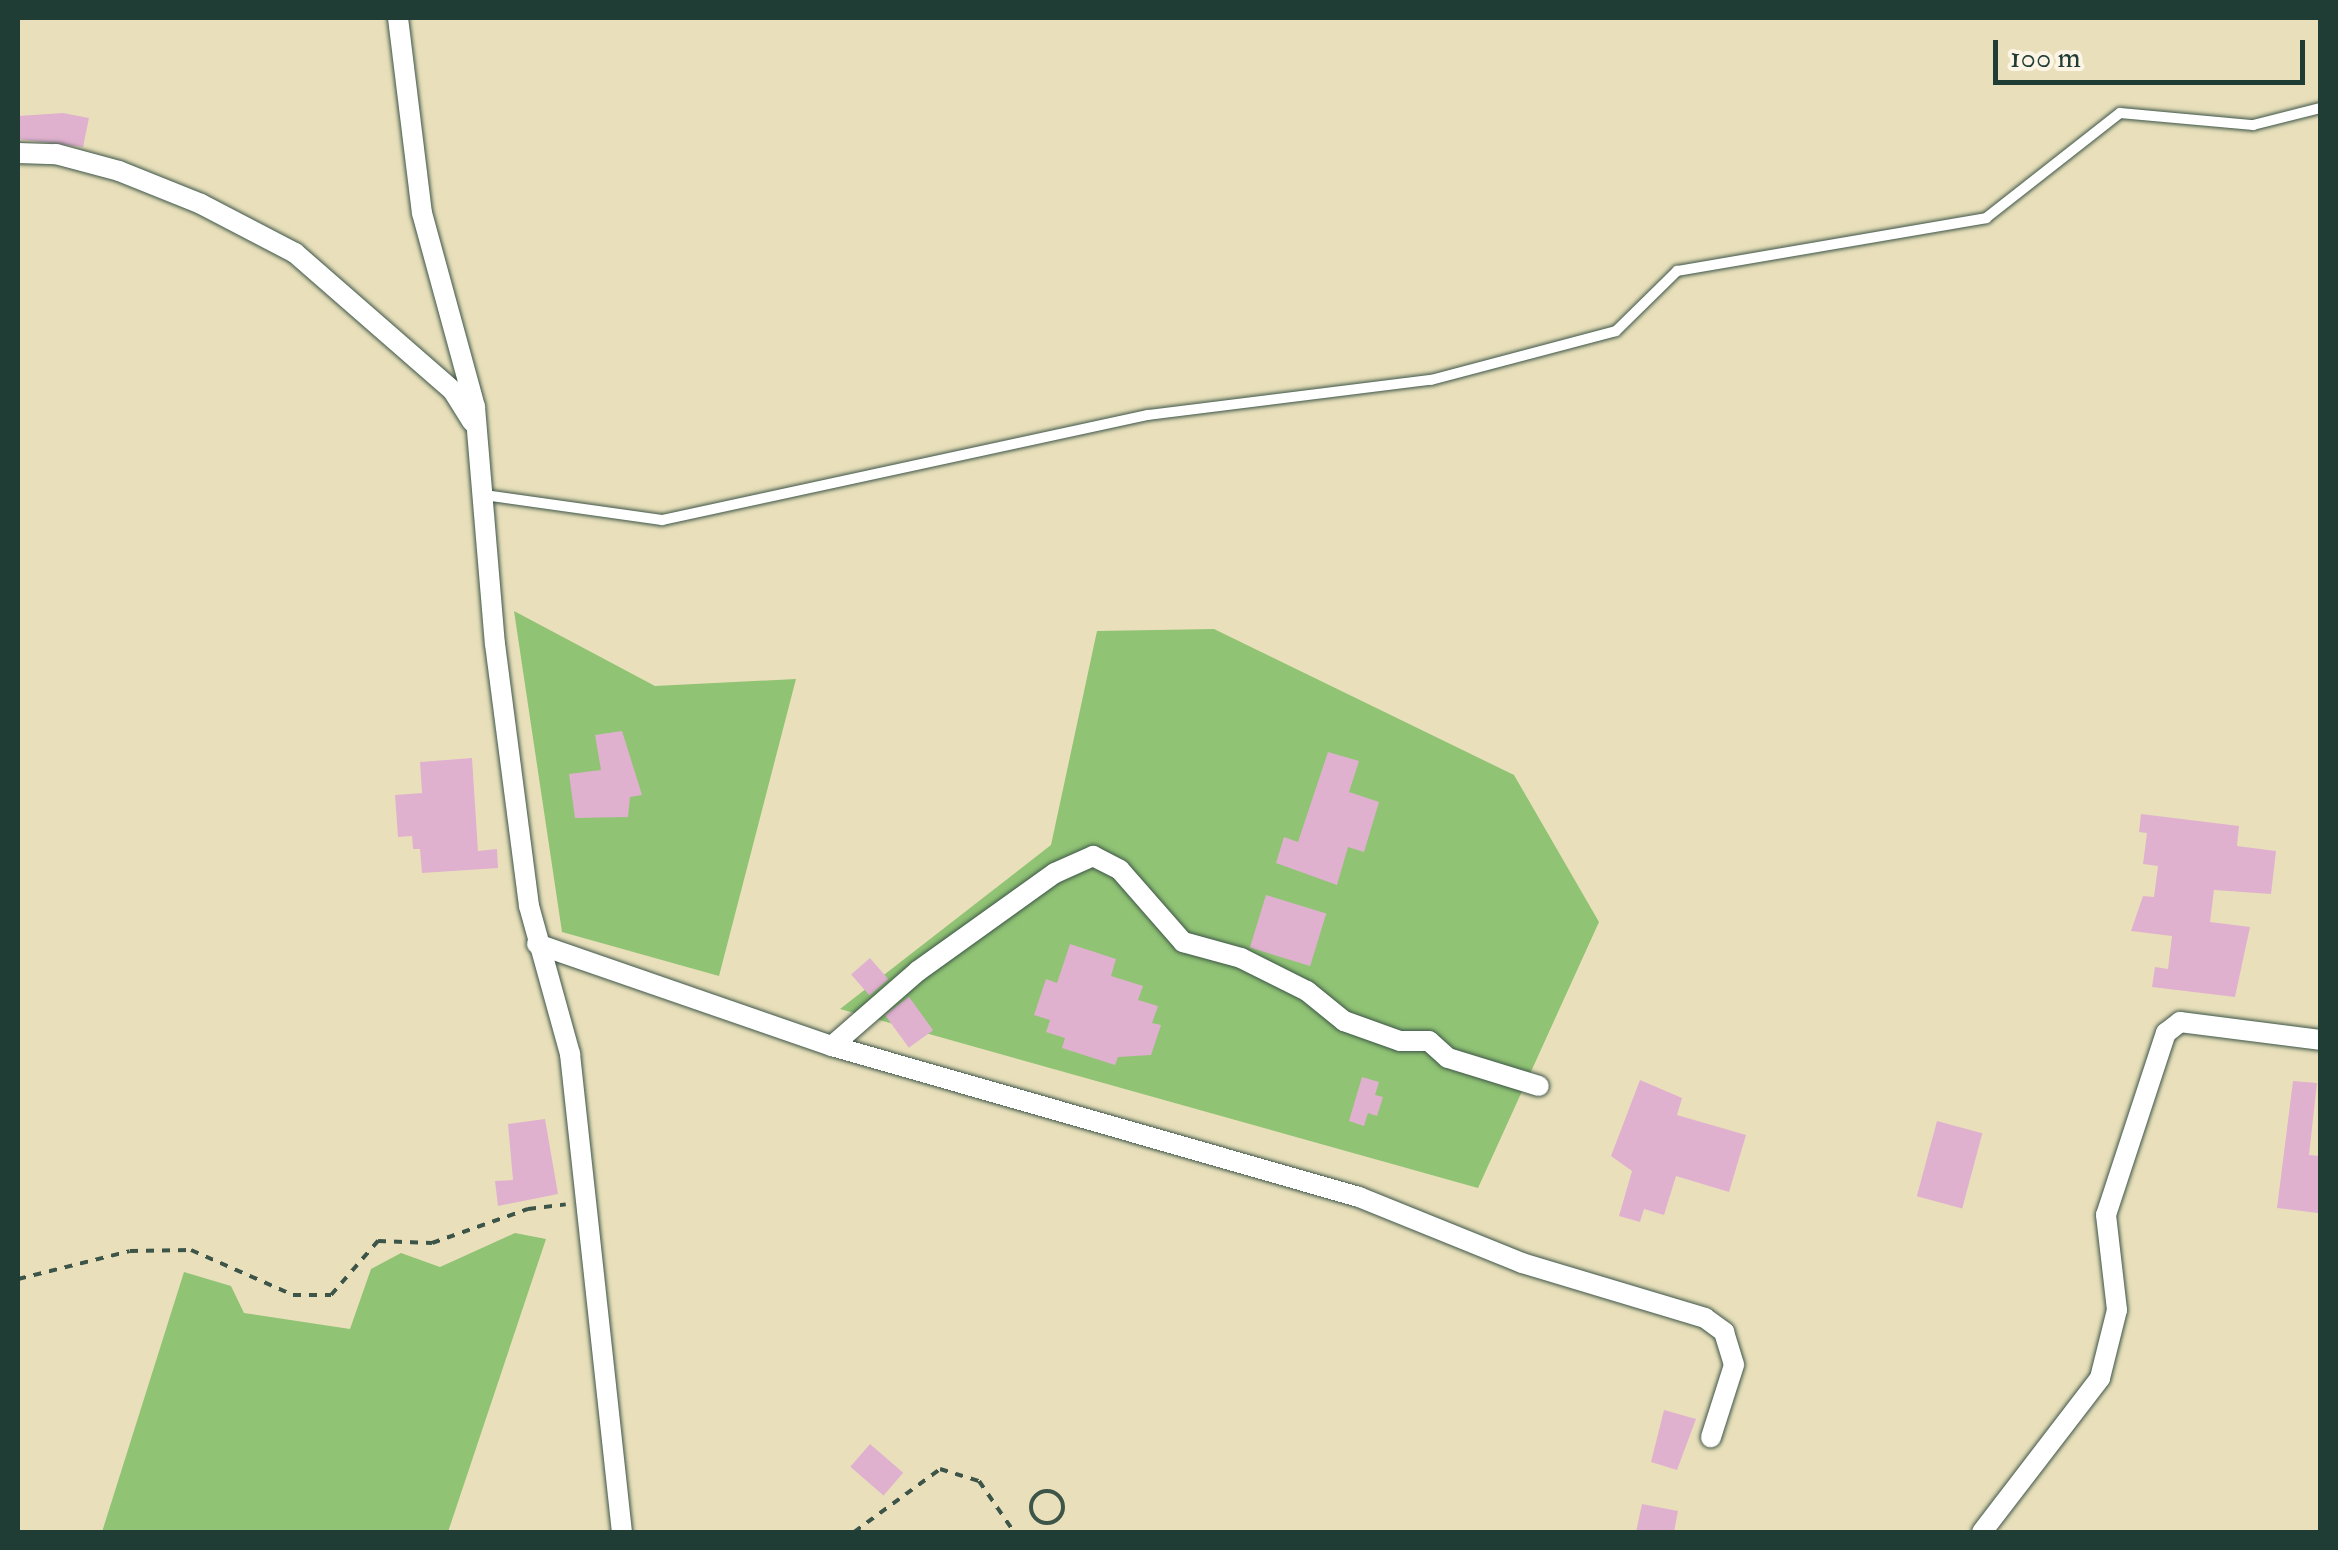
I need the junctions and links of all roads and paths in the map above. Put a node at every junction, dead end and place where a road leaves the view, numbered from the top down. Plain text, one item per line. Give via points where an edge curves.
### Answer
1 (398, 18) edge
2 (2320, 108) edge
3 (18, 152) edge
4 (480, 442) junction
5 (484, 495) junction
6 (538, 944) junction
7 (2320, 1040) edge
8 (832, 1046) junction
9 (1539, 1086) dead end
10 (586, 1201) junction
11 (18, 1279) edge
12 (1711, 1437) dead end
13 (1052, 1523) junction
14 (622, 1532) edge
15 (854, 1532) edge
16 (1014, 1532) edge
17 (1054, 1532) edge
18 (1982, 1532) edge

1 - 4 street via 422,213
2 - 5 lane via 2253,125 2120,114 1986,218 1677,271 1616,331 1431,380 1148,415 662,520
3 - 4 street via 56,154 119,171 217,211 295,253 453,391
4 - 5 street
5 - 6 street via 495,644
6 - 8 street
6 - 10 street via 570,1054
7 - 18 street via 2180,1022 2166,1033 2106,1215 2118,1310 2100,1378
8 - 9 street via 918,971 1055,873 1092,856 1120,870 1183,942 1240,958 1307,992 1344,1021 1400,1041 1429,1042 1448,1058
8 - 12 street via 1359,1198 1522,1263 1705,1318 1724,1332 1734,1365
10 - 11 path via 528,1209 432,1243 378,1241 364,1249 331,1295 293,1295 191,1250 130,1251
10 - 14 street
13 - 13 path via 1040,1522 1031,1510 1041,1490 1053,1491 1062,1503
13 - 17 path
15 - 16 path via 940,1469 979,1481

